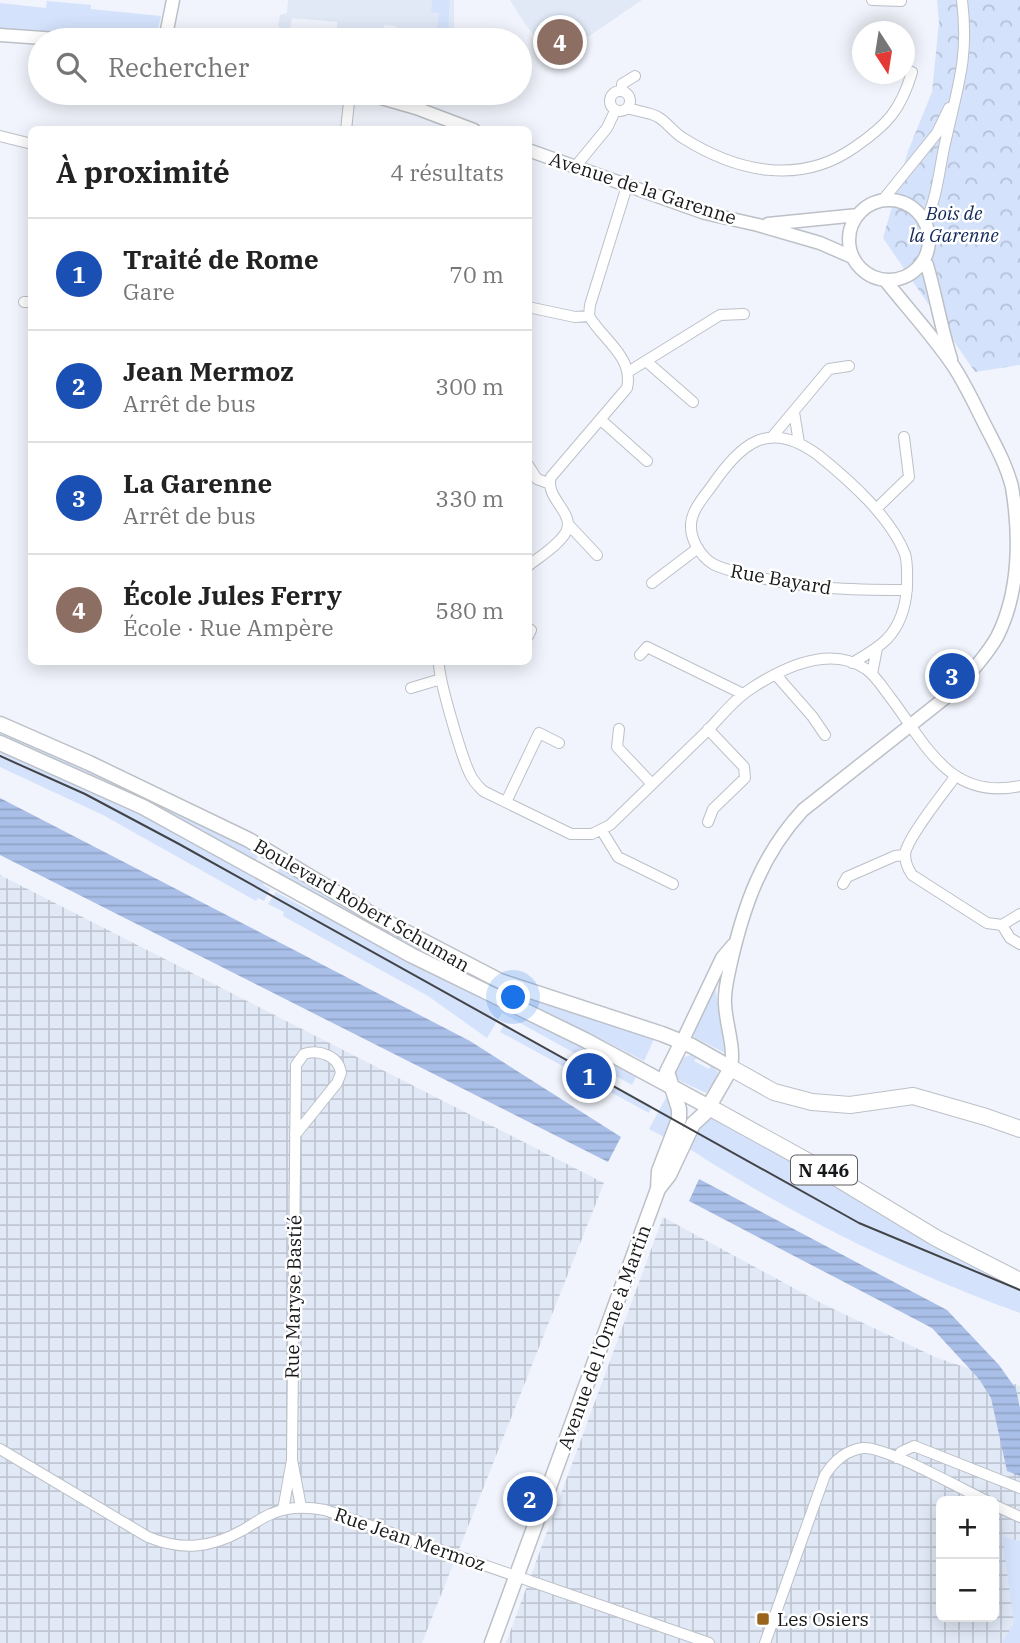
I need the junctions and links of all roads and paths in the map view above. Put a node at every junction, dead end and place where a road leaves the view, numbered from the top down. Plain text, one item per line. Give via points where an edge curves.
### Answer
1 (173, 0) edge
2 (872, 0) edge
3 (962, 0) edge
4 (901, 1) edge
5 (167, 28) edge
6 (0, 36) edge
7 (28, 38) edge
8 (635, 76) dead end
9 (908, 84) edge
10 (960, 85) junction
11 (622, 92) junction
12 (349, 105) edge
13 (405, 105) edge
14 (627, 108) junction
15 (615, 111) junction
16 (346, 126) edge
17 (463, 126) edge
18 (0, 136) edge
19 (28, 143) edge
20 (532, 151) edge
21 (575, 167) junction
22 (627, 186) junction
23 (882, 201) junction
24 (858, 215) junction
25 (925, 223) junction
26 (758, 225) junction
27 (852, 257) junction
28 (922, 262) junction
29 (885, 280) junction
30 (532, 308) edge
31 (744, 314) dead end
32 (589, 316) junction
33 (646, 361) junction
34 (849, 366) dead end
35 (953, 366) junction
36 (628, 372) junction
37 (693, 402) dead end
38 (794, 412) junction
39 (601, 420) junction
40 (772, 437) junction
41 (904, 437) dead end
42 (799, 443) junction
43 (647, 461) dead end
44 (532, 471) edge
45 (548, 483) junction
46 (876, 509) junction
47 (1019, 517) edge
48 (568, 524) junction
49 (698, 548) junction
50 (597, 555) dead end
51 (532, 563) edge
52 (652, 583) dead end
53 (907, 590) junction
54 (877, 648) junction
55 (640, 656) dead end
56 (852, 663) junction
57 (439, 665) edge
58 (872, 674) junction
59 (776, 675) junction
60 (441, 679) junction
61 (411, 688) dead end
62 (743, 694) junction
63 (0, 724) edge
64 (911, 725) junction
65 (619, 729) dead end
66 (708, 729) junction
67 (825, 734) dead end
68 (0, 743) edge
69 (559, 743) dead end
70 (954, 777) junction
71 (652, 784) junction
72 (1020, 786) edge
73 (506, 802) junction
74 (708, 822) dead end
75 (602, 831) junction
76 (905, 855) junction
77 (673, 884) dead end
78 (843, 884) dead end
79 (1020, 914) edge
80 (1002, 925) junction
81 (1020, 944) edge
82 (733, 945) junction
83 (682, 1042) junction
84 (731, 1068) junction
85 (670, 1085) junction
86 (709, 1107) junction
87 (1020, 1129) edge
88 (295, 1135) junction
89 (658, 1189) junction
90 (1020, 1281) edge
91 (0, 1449) edge
92 (897, 1458) junction
93 (292, 1460) junction
94 (1020, 1488) edge
95 (977, 1496) edge
96 (301, 1507) junction
97 (999, 1507) edge
98 (283, 1510) junction
99 (1020, 1517) edge
100 (517, 1575) junction
101 (492, 1643) edge
102 (709, 1643) edge
103 (765, 1643) edge

1 - 5 street
2 - 4 street
3 - 10 street via 965,49
6 - 7 street
8 - 11 street via 622,84
9 - 14 street via 896,112 876,131 837,158 796,172 766,171 727,159 684,139 659,117
10 - 23 street via 937,133
10 - 25 street via 935,202
11 - 14 street via 630,100
11 - 15 street via 615,92 610,100
12 - 16 street
13 - 17 street
14 - 15 street
15 - 21 street
18 - 19 street
20 - 21 street, Avenue de la Garenne
21 - 22 street, Avenue de la Garenne
22 - 26 street, Avenue de la Garenne via 705,213
22 - 32 street
23 - 24 street
23 - 25 street via 907,205
24 - 26 street, Avenue de la Garenne
24 - 27 street via 849,235
25 - 28 street via 929,243
26 - 27 street, Avenue de la Garenne
27 - 29 street via 865,273
28 - 29 street via 906,276
28 - 35 street via 935,290
29 - 35 street
30 - 32 street
31 - 33 street via 720,314
32 - 36 street
33 - 36 street
33 - 37 street
34 - 38 street via 829,369
35 - 47 street via 1003,460
36 - 39 street via 627,388
38 - 40 street
38 - 42 street
39 - 43 street
39 - 45 street
40 - 42 street
40 - 49 street via 756,440 735,454 699,504 691,524
41 - 46 street via 909,477
42 - 46 street
44 - 45 street
45 - 48 street
46 - 53 street via 905,555
47 - 64 street via 1016,576 996,639 959,686
48 - 50 street
48 - 51 street via 560,539
49 - 52 street
49 - 53 street, Rue Bayard via 713,564 766,580 846,590
53 - 54 street via 899,623
54 - 56 street
54 - 58 street
55 - 62 street via 648,647
56 - 58 street
56 - 59 street via 815,659
57 - 60 street
58 - 64 street
59 - 62 street
59 - 67 street
60 - 61 street
60 - 73 street via 471,776 483,791
62 - 66 street
63 - 83 main road, Boulevard Robert Schuman via 248,840 373,915 500,981
64 - 70 street
64 - 82 street via 825,791 788,826 768,854
65 - 71 street via 617,747
66 - 71 street
66 - 74 street via 746,772 713,809
68 - 85 main road via 143,807 423,961
69 - 73 street via 539,733
70 - 72 street via 980,787
70 - 76 street
71 - 75 street
73 - 75 street via 571,835
75 - 77 street via 618,857
76 - 78 street via 847,877
76 - 80 street via 912,875 986,922
79 - 80 street
80 - 81 street
82 - 83 street via 722,958
82 - 84 street via 725,983
83 - 84 main road, Boulevard Robert Schuman
83 - 85 main road via 667,1072
84 - 86 main road, Avenue de l'Orme à Martin
84 - 87 highway via 774,1092 812,1102 850,1105 913,1096
85 - 86 main road
85 - 89 main road, Avenue de l'Orme à Martin via 679,1119 659,1171
86 - 89 main road, Avenue de l'Orme à Martin via 692,1124
86 - 90 highway, N 446
88 - 88 street, Rue Maryse Bastié via 296,1065 304,1054 320,1052 337,1062 341,1073
88 - 93 street, Rue Maryse Bastié
89 - 100 main road, Avenue de l'Orme à Martin
91 - 98 street, Rue Jean Mermoz via 164,1543 211,1545
92 - 94 street via 914,1447
92 - 95 street
92 - 103 street via 864,1448 831,1465
93 - 96 street, Rue Maryse Bastié
93 - 98 street, Rue Maryse Bastié
96 - 98 street, Rue Jean Mermoz
96 - 100 street, Rue Jean Mermoz via 345,1516
97 - 99 street
100 - 101 main road, Avenue de l'Orme à Martin
100 - 102 street, Rue Jean Mermoz

